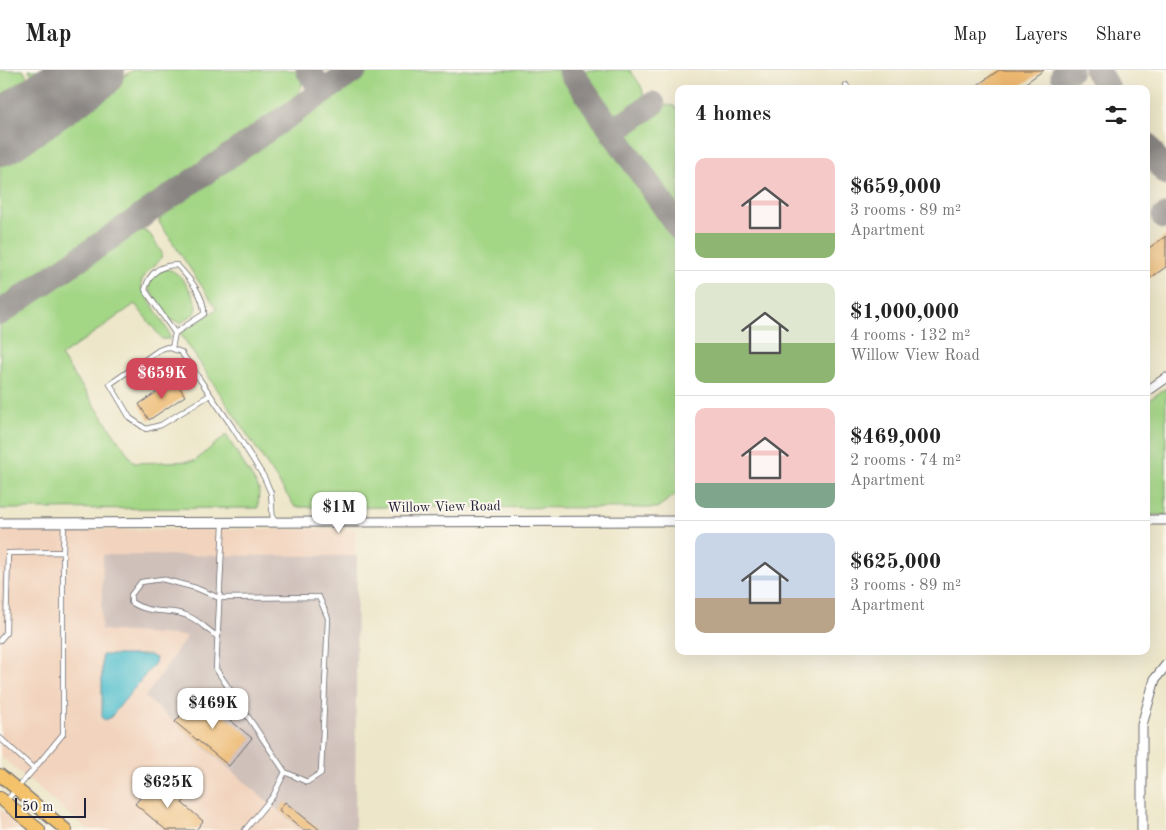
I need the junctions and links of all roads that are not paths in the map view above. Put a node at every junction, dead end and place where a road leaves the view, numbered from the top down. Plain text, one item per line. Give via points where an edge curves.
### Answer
1 (175, 333) junction
2 (172, 348) junction
3 (1166, 378) edge
4 (1150, 389) edge
5 (210, 395) junction
6 (1150, 520) edge
7 (1166, 520) edge
8 (675, 521) edge
9 (0, 523) edge
10 (64, 523) junction
11 (222, 523) junction
12 (273, 523) junction
13 (63, 552) junction
14 (220, 586) junction
15 (210, 594) junction
16 (219, 598) junction
17 (218, 637) junction
18 (0, 640) edge
19 (1166, 665) edge
20 (0, 738) edge
21 (34, 769) junction
22 (285, 772) junction
23 (0, 774) edge
24 (17, 789) junction
25 (3, 800) edge
26 (39, 830) edge
27 (66, 830) edge
28 (245, 830) edge
29 (1142, 830) edge

1 - 1 lane via 145,290 147,280 155,270 166,265 177,265 187,275 204,304 204,314
1 - 2 lane
2 - 5 lane via 181,352
2 - 5 lane via 159,350 110,384 130,418 140,427 152,429
3 - 4 street
5 - 12 lane via 268,485
6 - 7 street
8 - 12 street, Willow View Road
9 - 10 street, Willow View Road
10 - 11 street, Willow View Road
10 - 13 lane
11 - 12 street, Willow View Road
11 - 14 lane
13 - 18 lane via 8,553 6,633
13 - 21 lane via 63,734
14 - 15 lane
14 - 16 lane
15 - 16 lane
15 - 17 lane via 162,579 141,582 131,595 131,602 142,610 192,618
16 - 17 lane
16 - 22 lane via 319,597 328,618 320,773 307,782
17 - 22 lane via 216,669
19 - 29 street via 1155,679 1142,725
20 - 21 lane
21 - 24 lane
22 - 28 lane via 273,796
23 - 24 main road
24 - 25 lane
24 - 27 main road
25 - 26 main road

